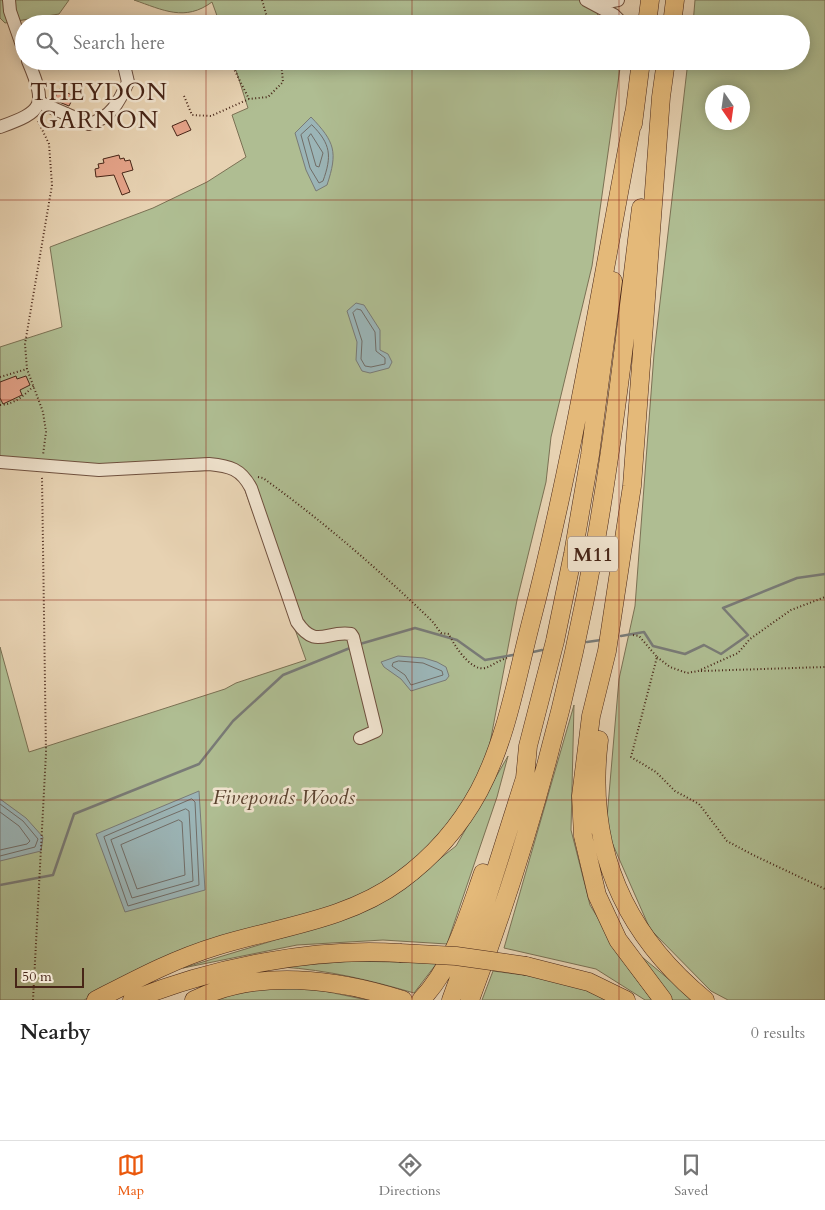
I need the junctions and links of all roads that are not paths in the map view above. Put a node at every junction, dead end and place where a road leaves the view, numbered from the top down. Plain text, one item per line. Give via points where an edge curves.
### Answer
1 (9, 0) edge
2 (618, 0) edge
3 (650, 0) edge
4 (675, 0) edge
5 (591, 2) edge
6 (614, 15) edge
7 (648, 15) edge
8 (673, 15) edge
9 (15, 25) edge
10 (31, 70) edge
11 (125, 70) edge
12 (640, 70) edge
13 (665, 70) edge
14 (661, 97) junction
15 (36, 107) junction
16 (634, 112) junction
17 (0, 127) edge
18 (0, 462) edge
19 (603, 674) junction
20 (360, 738) dead end
21 (528, 746) junction
22 (240, 976) junction
23 (96, 1000) edge
24 (132, 1000) edge
25 (194, 1000) edge
26 (403, 1000) edge
27 (421, 1000) edge
28 (451, 1000) edge
29 (470, 1000) edge
30 (626, 1000) edge
31 (663, 1000) edge
32 (705, 1000) edge

1 - 9 street
2 - 5 street
3 - 7 highway
4 - 8 highway
5 - 6 street
10 - 15 street via 37,85
11 - 15 street via 128,82 118,103 109,115 97,122 89,124
12 - 16 highway, M11
13 - 14 highway, M11
14 - 19 highway via 632,486
14 - 29 highway, M11 via 651,134 609,465 581,618 527,830
15 - 17 street via 26,118
16 - 21 highway, M11 via 582,504 555,641
16 - 23 highway via 550,548 500,739 480,789 464,818 424,861 375,897 326,917 216,946 163,966
18 - 20 street via 99,470 209,464 234,468 245,477 251,488 297,622 305,633 314,638 351,634 376,731
19 - 31 highway via 591,716 583,771 583,836 590,874 606,917 633,962
19 - 32 highway via 596,796 610,871 623,902 645,939 678,977
21 - 27 highway via 515,772 462,932 440,977
21 - 28 highway, M11 via 525,778
22 - 24 highway via 189,980
22 - 25 highway
22 - 26 highway via 328,983
22 - 30 highway, bridge via 340,953 400,952 526,966 589,982

